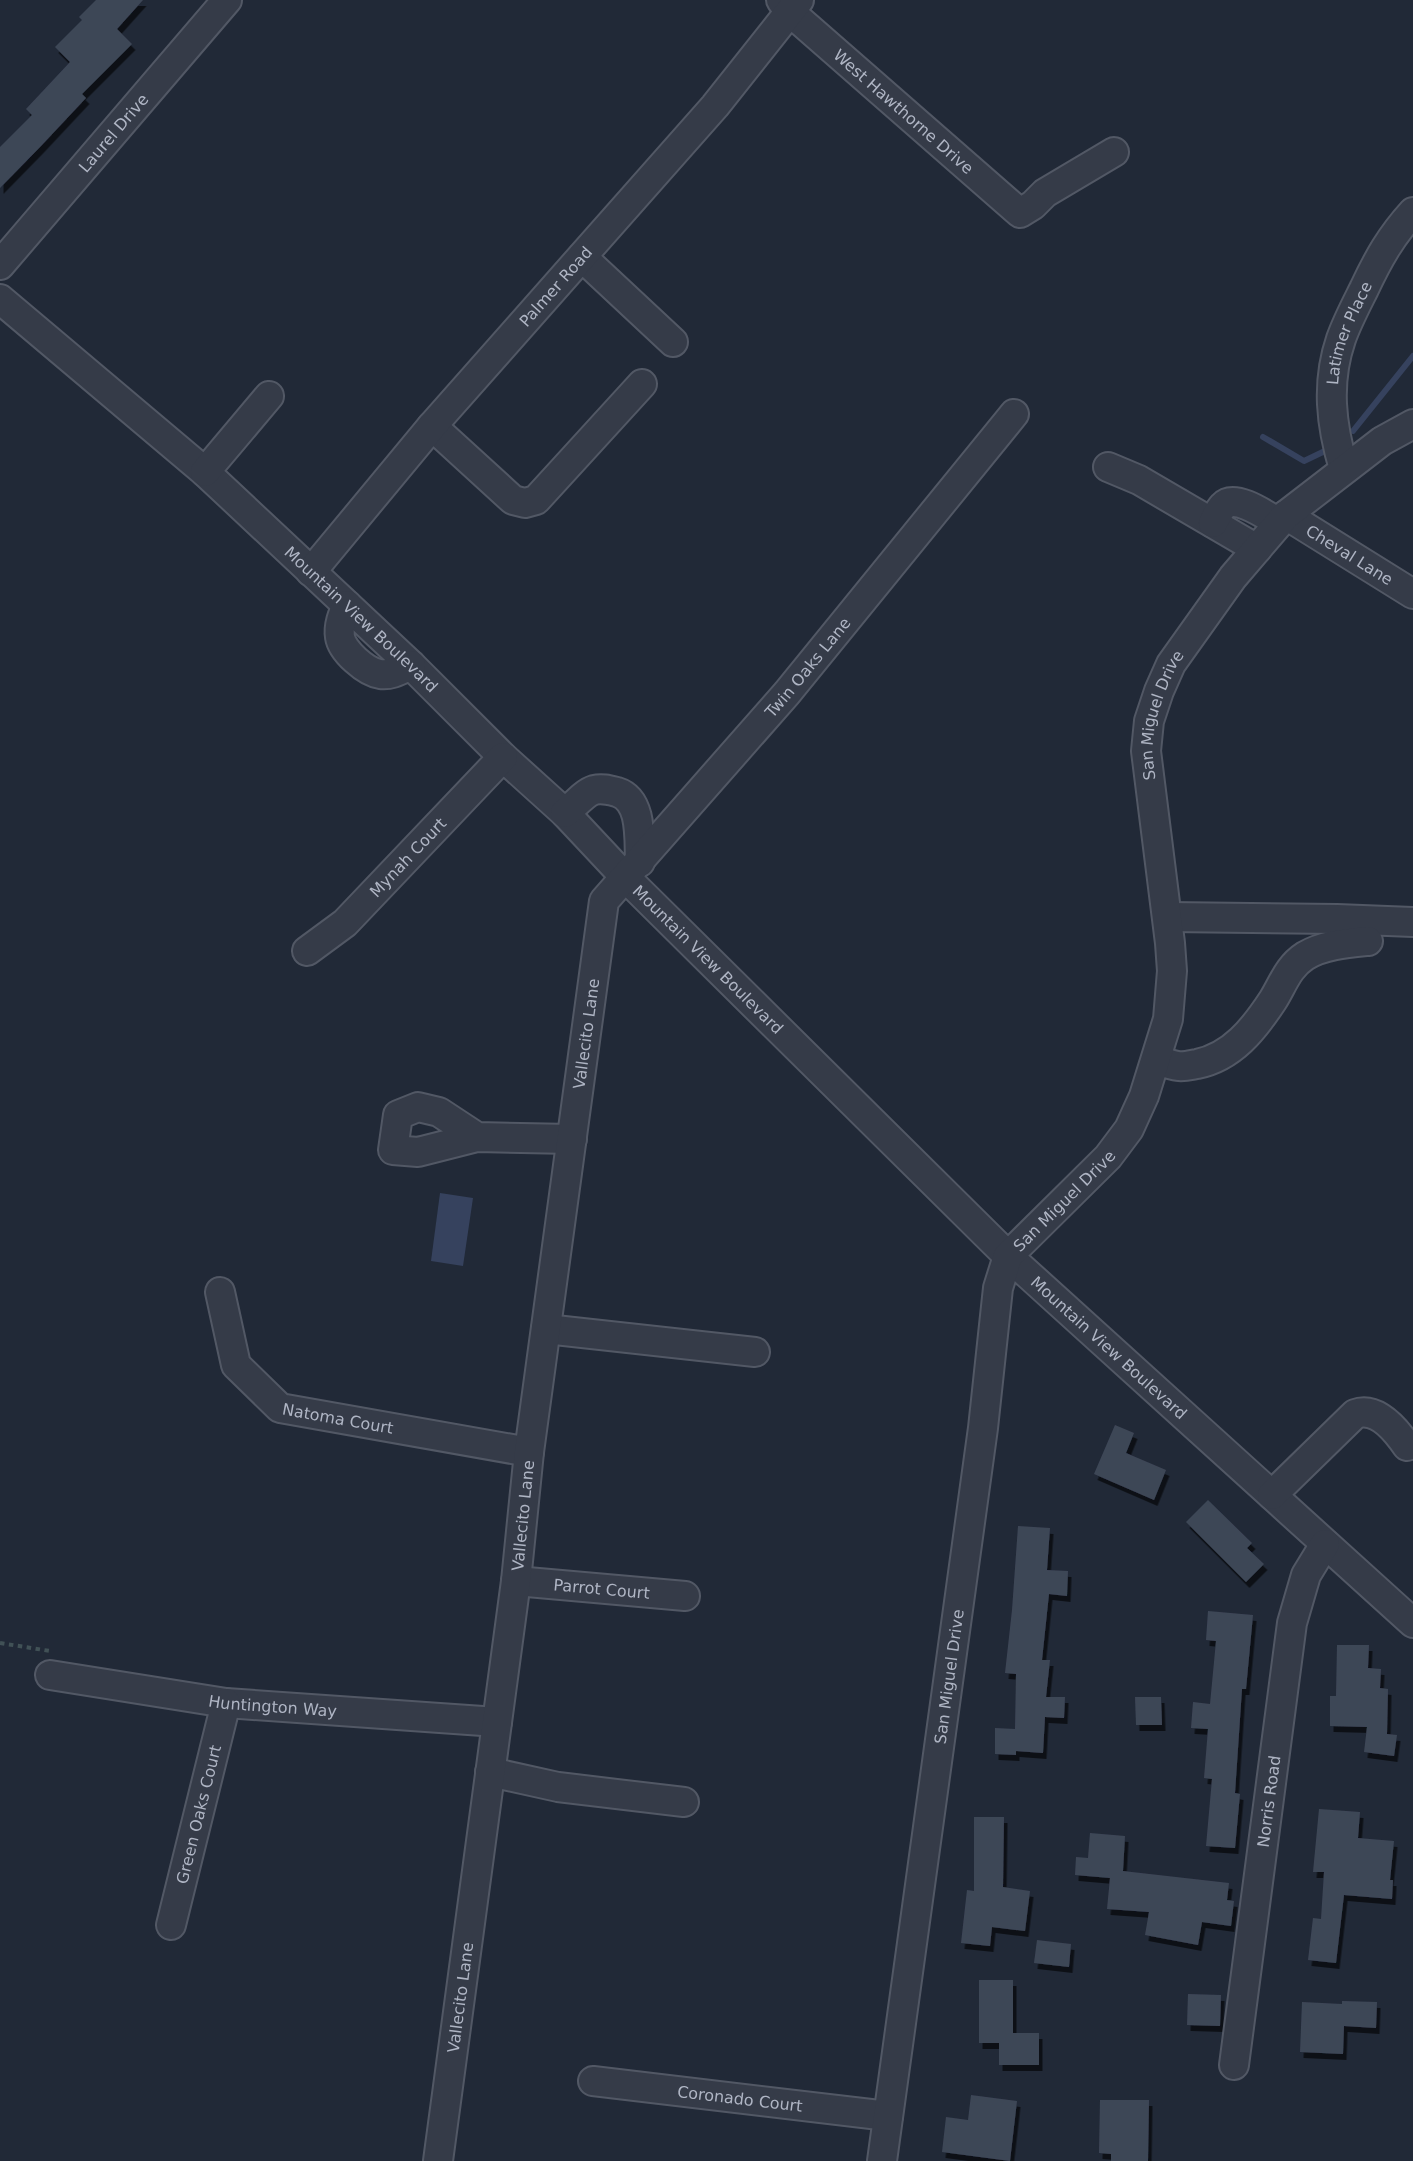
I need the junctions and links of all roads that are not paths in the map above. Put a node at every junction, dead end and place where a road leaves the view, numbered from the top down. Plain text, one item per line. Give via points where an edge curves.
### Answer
1 (227, 0) edge
2 (790, 4) edge
3 (1114, 152) dead end
4 (1413, 212) edge
5 (582, 257) junction
6 (0, 265) edge
7 (0, 299) edge
8 (673, 342) dead end
9 (642, 384) dead end
10 (269, 396) dead end
11 (1014, 414) dead end
12 (1413, 424) edge
13 (432, 426) junction
14 (1108, 467) dead end
15 (1344, 469) junction
16 (205, 472) junction
17 (1282, 519) junction
18 (1214, 523) junction
19 (1257, 549) junction
20 (311, 572) junction
21 (1413, 594) edge
22 (503, 757) junction
23 (564, 813) junction
24 (632, 869) junction
25 (1168, 917) junction
26 (1413, 922) edge
27 (1368, 941) dead end
28 (307, 951) dead end
29 (1156, 1060) junction
30 (477, 1137) dead end
31 (572, 1139) junction
32 (1008, 1257) junction
33 (220, 1292) dead end
34 (546, 1329) junction
35 (754, 1352) dead end
36 (1407, 1446) dead end
37 (529, 1452) junction
38 (1272, 1495) junction
39 (1325, 1544) junction
40 (516, 1581) junction
41 (685, 1596) dead end
42 (1410, 1614) edge
43 (50, 1675) dead end
44 (226, 1703) junction
45 (497, 1722) junction
46 (490, 1772) junction
47 (684, 1802) dead end
48 (171, 1925) dead end
49 (1234, 2065) dead end
50 (593, 2081) dead end
51 (888, 2116) junction
52 (438, 2161) edge
53 (882, 2161) edge

1 - 6 street, Laurel Drive
2 - 3 street, West Hawthorne Drive via 1020,213 1045,193
2 - 5 street, Palmer Road via 715,106
4 - 15 street, Latimer Place via 1382,251 1341,338 1333,371 1331,405 1334,435
5 - 8 street
5 - 13 street, Palmer Road
7 - 16 street, Mountain View Boulevard
9 - 13 street via 531,502 513,500
10 - 16 street
11 - 24 street, Twin Oaks Lane via 787,693
12 - 15 street, San Miguel Drive
13 - 20 street, Palmer Road
14 - 18 street
15 - 17 street, San Miguel Drive
16 - 20 street, Mountain View Boulevard
17 - 18 street, Cheval Lane via 1230,501
17 - 19 street, San Miguel Drive
17 - 21 street, Cheval Lane
18 - 19 street
19 - 25 street, San Miguel Drive via 1171,664 1149,720 1146,751
20 - 22 street, Mountain View Boulevard
22 - 23 street, Mountain View Boulevard
22 - 28 street, Mynah Court via 345,923
23 - 24 street, Mountain View Boulevard
23 - 24 street via 592,791 608,789 624,794 633,805 638,823
24 - 31 street, Vallecito Lane via 604,902
24 - 32 street, Mountain View Boulevard
25 - 26 street
25 - 29 street, San Miguel Drive via 1172,971 1168,1020
27 - 29 street via 1342,943 1305,956 1288,971 1250,1031 1228,1052 1211,1061 1180,1067
29 - 32 street, San Miguel Drive via 1133,1121 1108,1157
30 - 31 street
31 - 34 street, Vallecito Lane
32 - 38 street, Mountain View Boulevard
32 - 51 street, San Miguel Drive via 998,1288 983,1428
33 - 37 street, Natoma Court via 236,1365 280,1408
34 - 35 street
34 - 37 street, Vallecito Lane
36 - 38 street via 1393,1426 1362,1411
37 - 40 street, Vallecito Lane
38 - 39 street, Mountain View Boulevard
39 - 42 street, Mountain View Boulevard
39 - 49 street, Norris Road via 1306,1575 1292,1623
40 - 41 street, Parrot Court
40 - 45 street, Vallecito Lane
43 - 44 street, Huntington Way
44 - 45 street, Huntington Way
44 - 48 street, Green Oaks Court
45 - 46 street, Vallecito Lane
46 - 47 street via 558,1787
46 - 52 street, Vallecito Lane
50 - 51 street, Coronado Court
51 - 53 street, San Miguel Drive

